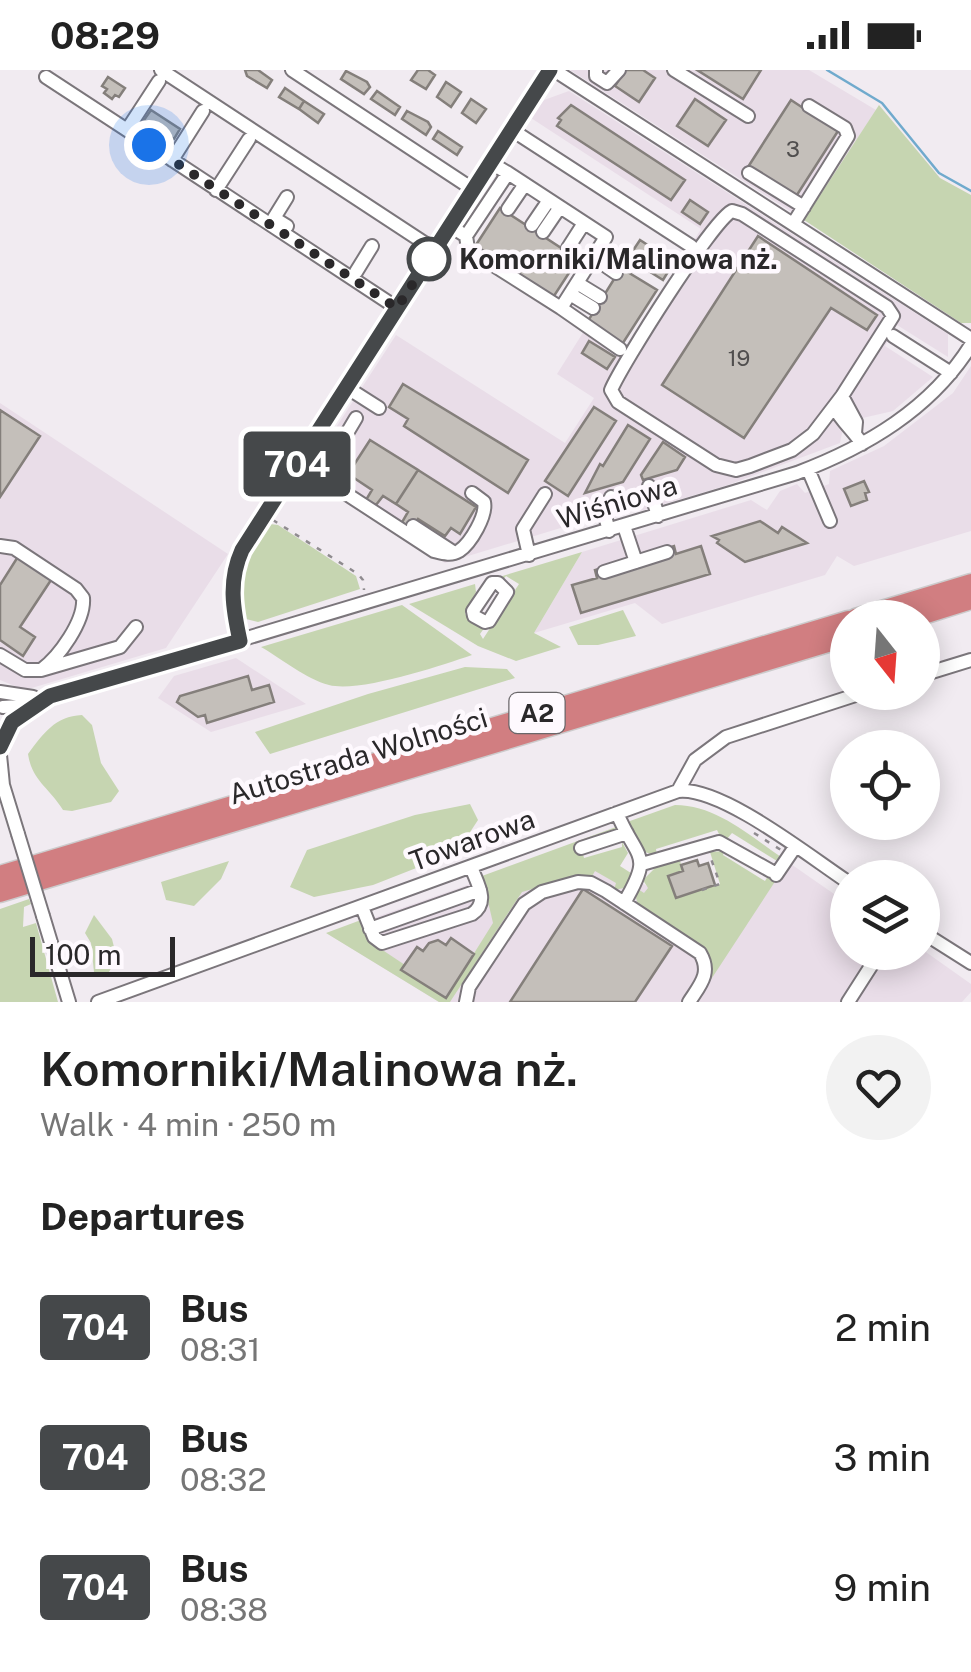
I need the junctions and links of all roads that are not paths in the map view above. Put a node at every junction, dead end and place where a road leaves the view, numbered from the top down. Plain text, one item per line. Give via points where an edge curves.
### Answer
1 (292, 70) edge
2 (552, 70) edge
3 (596, 70) edge
4 (619, 70) edge
5 (674, 70) edge
6 (160, 75) edge
7 (46, 77) dead end
8 (809, 106) dead end
9 (203, 110) dead end
10 (748, 116) dead end
11 (127, 130) junction
12 (512, 130) junction
13 (249, 139) dead end
14 (172, 160) junction
15 (491, 162) junction
16 (508, 173) junction
17 (749, 173) dead end
18 (524, 184) junction
19 (216, 190) junction
20 (474, 190) junction
21 (287, 196) dead end
22 (555, 204) junction
23 (804, 207) junction
24 (508, 209) dead end
25 (584, 223) junction
26 (793, 224) junction
27 (450, 226) junction
28 (538, 229) dead end
29 (466, 236) junction
30 (372, 246) dead end
31 (691, 246) dead end
32 (568, 248) dead end
33 (434, 250) junction
34 (593, 257) junction
35 (356, 272) junction
36 (616, 272) dead end
37 (574, 288) junction
38 (596, 303) dead end
39 (400, 305) junction
40 (560, 308) junction
41 (893, 336) dead end
42 (971, 342) edge
43 (620, 348) dead end
44 (951, 374) junction
45 (341, 388) junction
46 (838, 402) junction
47 (379, 408) dead end
48 (356, 418) dead end
49 (858, 438) junction
50 (808, 469) junction
51 (649, 486) dead end
52 (472, 493) dead end
53 (545, 494) dead end
54 (610, 496) dead end
55 (402, 508) dead end
56 (658, 516) junction
57 (830, 522) dead end
58 (392, 524) junction
59 (414, 526) dead end
60 (624, 526) junction
61 (609, 531) junction
62 (0, 546) edge
63 (459, 550) junction
64 (667, 552) dead end
65 (529, 555) junction
66 (636, 562) junction
67 (473, 572) junction
68 (604, 572) dead end
69 (971, 582) edge
70 (484, 595) junction
71 (913, 600) edge
72 (971, 600) edge
73 (940, 610) edge
74 (830, 626) edge
75 (136, 627) dead end
76 (240, 641) junction
77 (830, 643) edge
78 (0, 656) edge
79 (971, 660) edge
80 (940, 669) edge
81 (41, 670) junction
82 (0, 692) edge
83 (50, 696) junction
84 (617, 698) junction
85 (830, 703) edge
86 (1, 706) edge
87 (2, 743) edge
88 (460, 746) junction
89 (2, 782) edge
90 (678, 791) junction
91 (617, 813) junction
92 (627, 834) junction
93 (581, 848) dead end
94 (792, 852) junction
95 (642, 864) junction
96 (472, 867) junction
97 (830, 872) edge
98 (0, 875) edge
99 (0, 893) edge
100 (624, 903) junction
101 (362, 907) junction
102 (940, 943) edge
103 (971, 963) edge
104 (868, 970) edge
105 (69, 1002) edge
106 (98, 1002) edge
107 (466, 1002) edge
108 (689, 1002) edge
109 (848, 1002) edge

1 - 20 street
2 - 12 street
2 - 26 street
3 - 4 street via 608,83
5 - 10 street
6 - 11 street
6 - 33 street
7 - 11 street
8 - 23 street via 848,136
9 - 14 street
11 - 14 street
12 - 15 street
12 - 31 street
13 - 19 street
14 - 19 street
15 - 16 street
15 - 20 street
16 - 18 street
16 - 29 street
17 - 23 street
18 - 22 street
18 - 24 street
19 - 39 street
20 - 27 street
21 - 35 street via 274,218
22 - 25 street
22 - 28 street
23 - 26 street
25 - 32 street
25 - 34 street via 606,237
26 - 42 street
27 - 29 street
27 - 33 street
29 - 40 street via 468,249
30 - 35 street
33 - 39 street
34 - 36 street
34 - 37 street
35 - 39 street
37 - 38 street
37 - 40 street
39 - 45 street
40 - 43 street
41 - 44 street
42 - 44 street, Wiśniowa
44 - 49 street, Wiśniowa via 914,410
45 - 47 street
45 - 76 street via 286,491 242,550 232,576
46 - 46 street via 892,312 732,210 680,278 611,390 618,402 728,469 798,446
46 - 49 street via 846,429
48 - 58 street via 330,460 329,475 337,488
49 - 50 street, Wiśniowa
50 - 56 street, Wiśniowa
50 - 57 street
51 - 56 street
52 - 63 street via 486,508
53 - 65 street via 522,528
54 - 61 street
55 - 58 street
56 - 60 street, Wiśniowa
58 - 63 street via 434,550
59 - 63 street
60 - 61 street, Wiśniowa
60 - 66 street
61 - 65 street, Wiśniowa
62 - 81 street via 14,548 83,598 82,616
63 - 67 street
64 - 66 street
65 - 67 street, Wiśniowa
66 - 68 street
67 - 70 street
67 - 76 street, Wiśniowa via 366,596
69 - 71 highway
70 - 70 street via 473,612 483,622 508,592 498,583
72 - 73 highway
74 - 84 highway, Autostrada Wolności / A2
75 - 81 street via 120,647
76 - 83 street, Wiśniowa
77 - 84 highway, Autostrada Wolności / A2
78 - 81 street via 25,670
79 - 80 street
82 - 83 street
83 - 86 street, Wiśniowa
83 - 87 street via 12,722
84 - 88 highway, Autostrada Wolności / A2
84 - 88 street
85 - 90 street via 726,736 695,760
86 - 87 street via 7,714
87 - 89 street
88 - 98 highway, Autostrada Wolności / A2
88 - 99 highway, Autostrada Wolności / A2
89 - 105 street, bridge
90 - 91 street, Towarowa
90 - 94 street via 705,793
91 - 92 street
91 - 96 street, Towarowa
92 - 93 street
92 - 95 street
94 - 95 street via 774,873 719,842
94 - 97 street
95 - 100 street
96 - 101 street, Towarowa
96 - 101 street via 480,890 370,929
100 - 107 street via 582,881 532,897 468,987
100 - 108 street via 702,957 705,976
101 - 106 street, Towarowa
102 - 103 street
104 - 109 street

